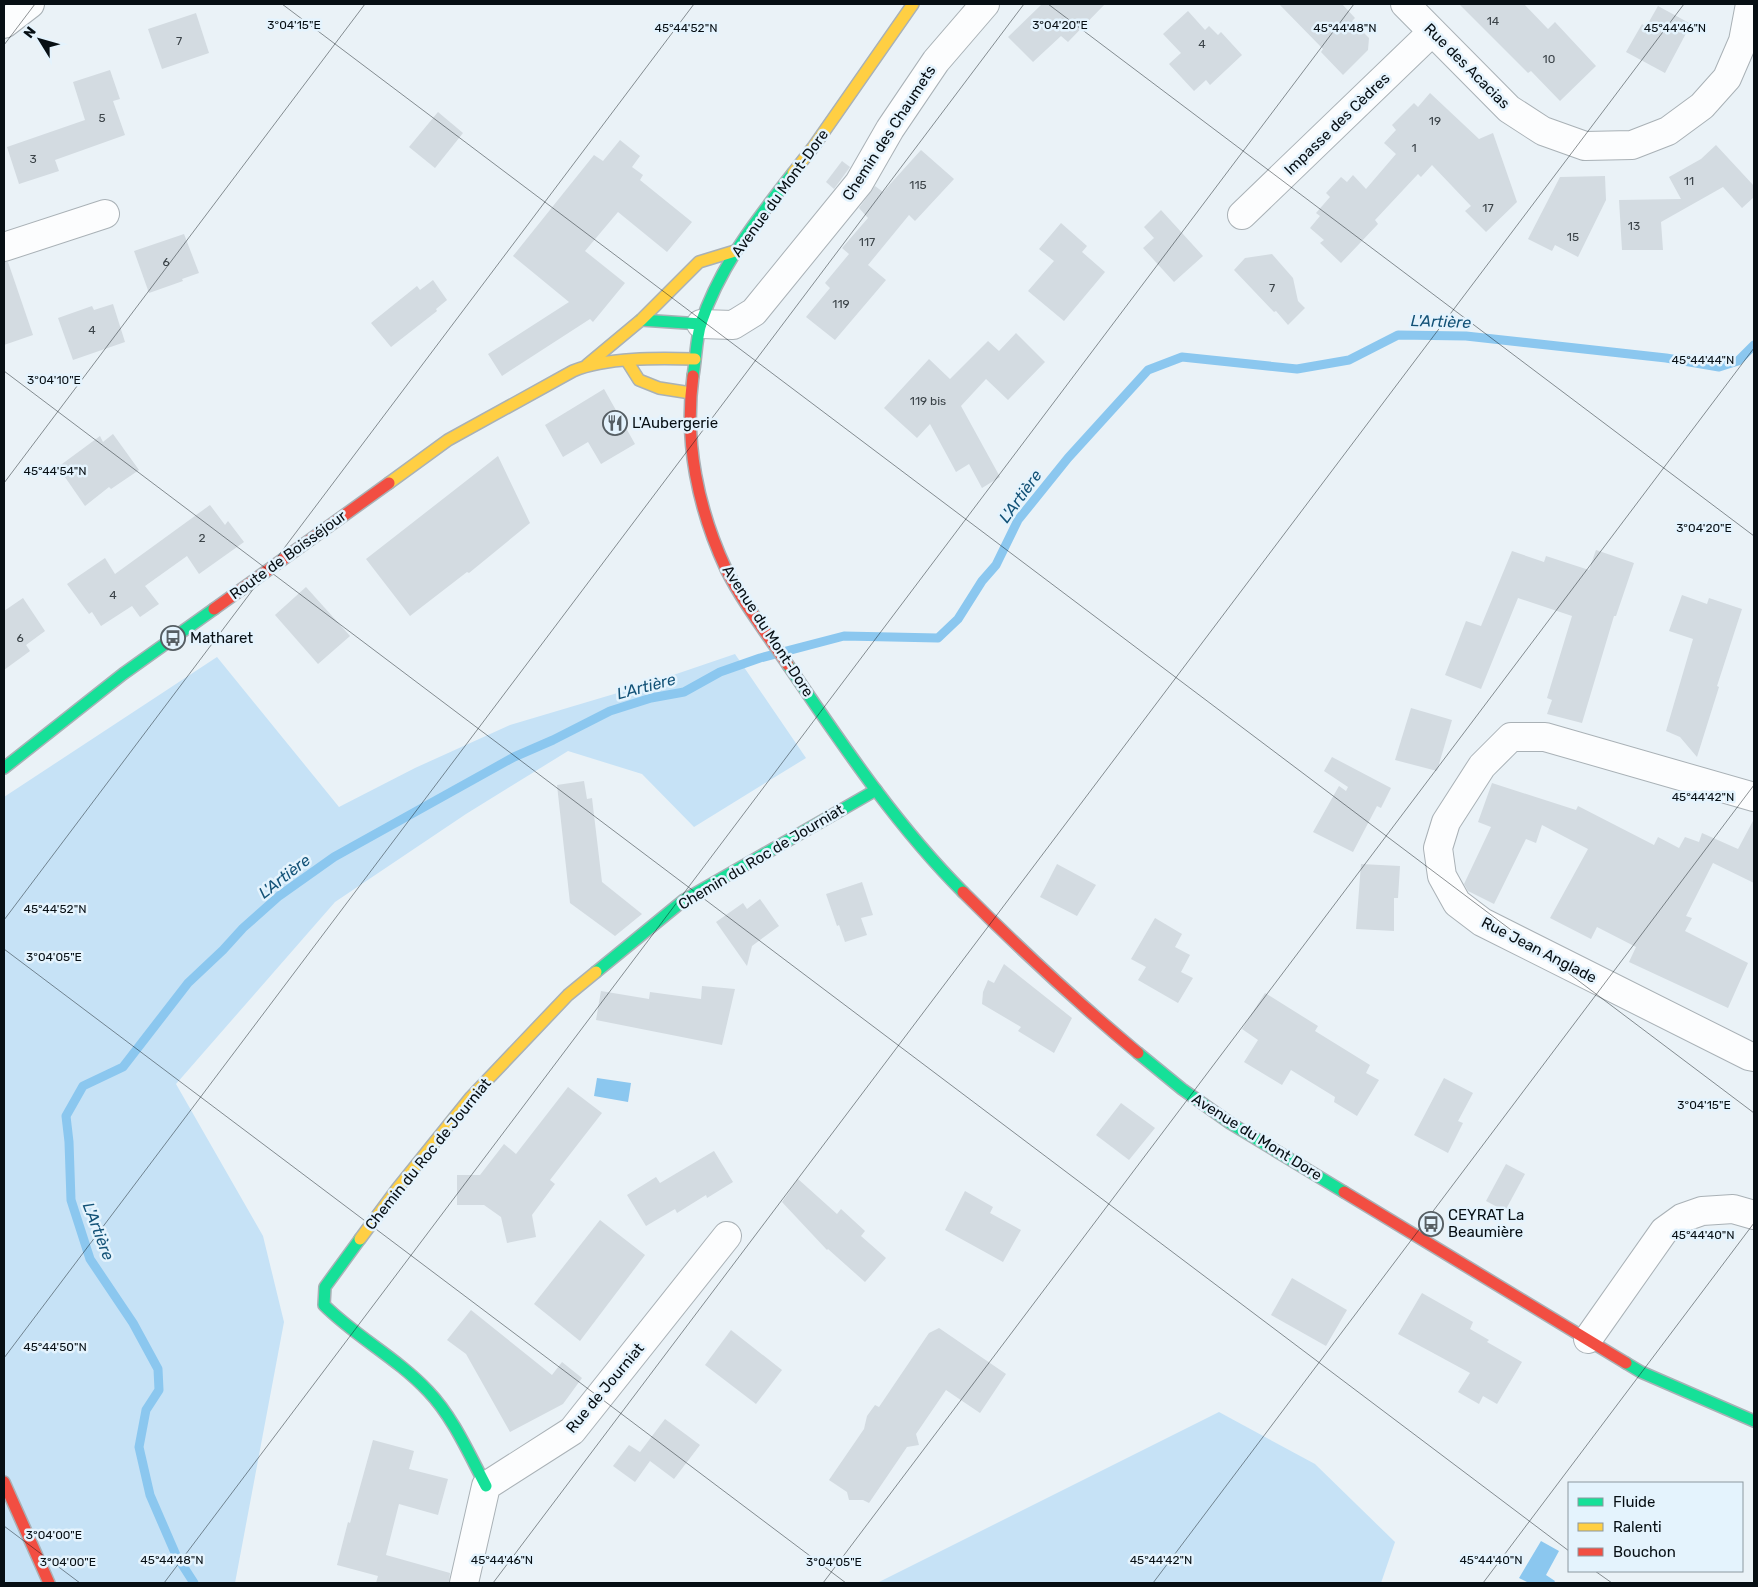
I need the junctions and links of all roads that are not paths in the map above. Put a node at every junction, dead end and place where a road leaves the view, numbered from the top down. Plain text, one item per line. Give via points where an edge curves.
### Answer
1 (30, 4) edge
2 (913, 4) edge
3 (985, 4) edge
4 (1405, 4) edge
5 (1750, 4) edge
6 (4, 24) edge
7 (1432, 32) junction
8 (105, 214) dead end
9 (1242, 215) dead end
10 (4, 247) edge
11 (735, 251) junction
12 (641, 320) junction
13 (701, 324) junction
14 (695, 359) junction
15 (627, 361) junction
16 (587, 365) junction
17 (691, 393) junction
18 (4, 768) edge
19 (876, 790) junction
20 (1754, 797) edge
21 (939, 868) joint
22 (1754, 1057) edge
23 (1754, 1215) edge
24 (727, 1236) dead end
25 (1588, 1339) junction
26 (1754, 1421) edge
27 (4, 1482) edge
28 (486, 1486) junction
29 (49, 1583) edge
30 (464, 1583) edge

1 - 6 street
2 - 11 street, Avenue du Mont-Dore via 814,146
3 - 13 street, Chemin des Chaumets via 936,61 890,129 859,183 754,312 732,325
4 - 7 street, Rue des Acacias
5 - 7 street, Rue des Acacias via 1743,41 1727,78 1702,106 1668,130 1632,145 1585,146 1543,131 1508,109
7 - 9 street, Impasse des Cèdres
8 - 10 street
11 - 12 street, Route de Boisséjour via 699,262
11 - 13 street, Avenue du Mont-Dore
12 - 13 street
12 - 16 street, Route de Boisséjour
13 - 14 street, Avenue du Mont-Dore
14 - 15 street, Route de Boisséjour
14 - 17 street, Avenue du Mont-Dore
15 - 16 street, Route de Boisséjour
15 - 17 street via 639,380 658,388
16 - 18 street, Route de Boisséjour via 448,440 122,674
17 - 19 street, Avenue du Mont-Dore via 695,477 708,526 727,570
19 - 21 street, Avenue du Mont-Dore
19 - 28 street, Chemin du Roc de Journiat via 684,900 568,995 471,1097 397,1189 325,1287 324,1304 338,1319 398,1363 430,1393 454,1427
20 - 22 street, Rue Jean Anglade via 1545,737 1511,737 1482,766 1446,822 1438,848 1442,876 1457,903 1482,922
21 - 25 street, Avenue du Mont Dore via 1010,940 1082,1006 1182,1089 1230,1123
23 - 25 street via 1733,1208 1702,1211 1682,1218 1664,1231
24 - 28 street, Rue de Journiat via 572,1431
25 - 26 street, Avenue du Mont Dore via 1641,1372
27 - 29 street
28 - 30 street

